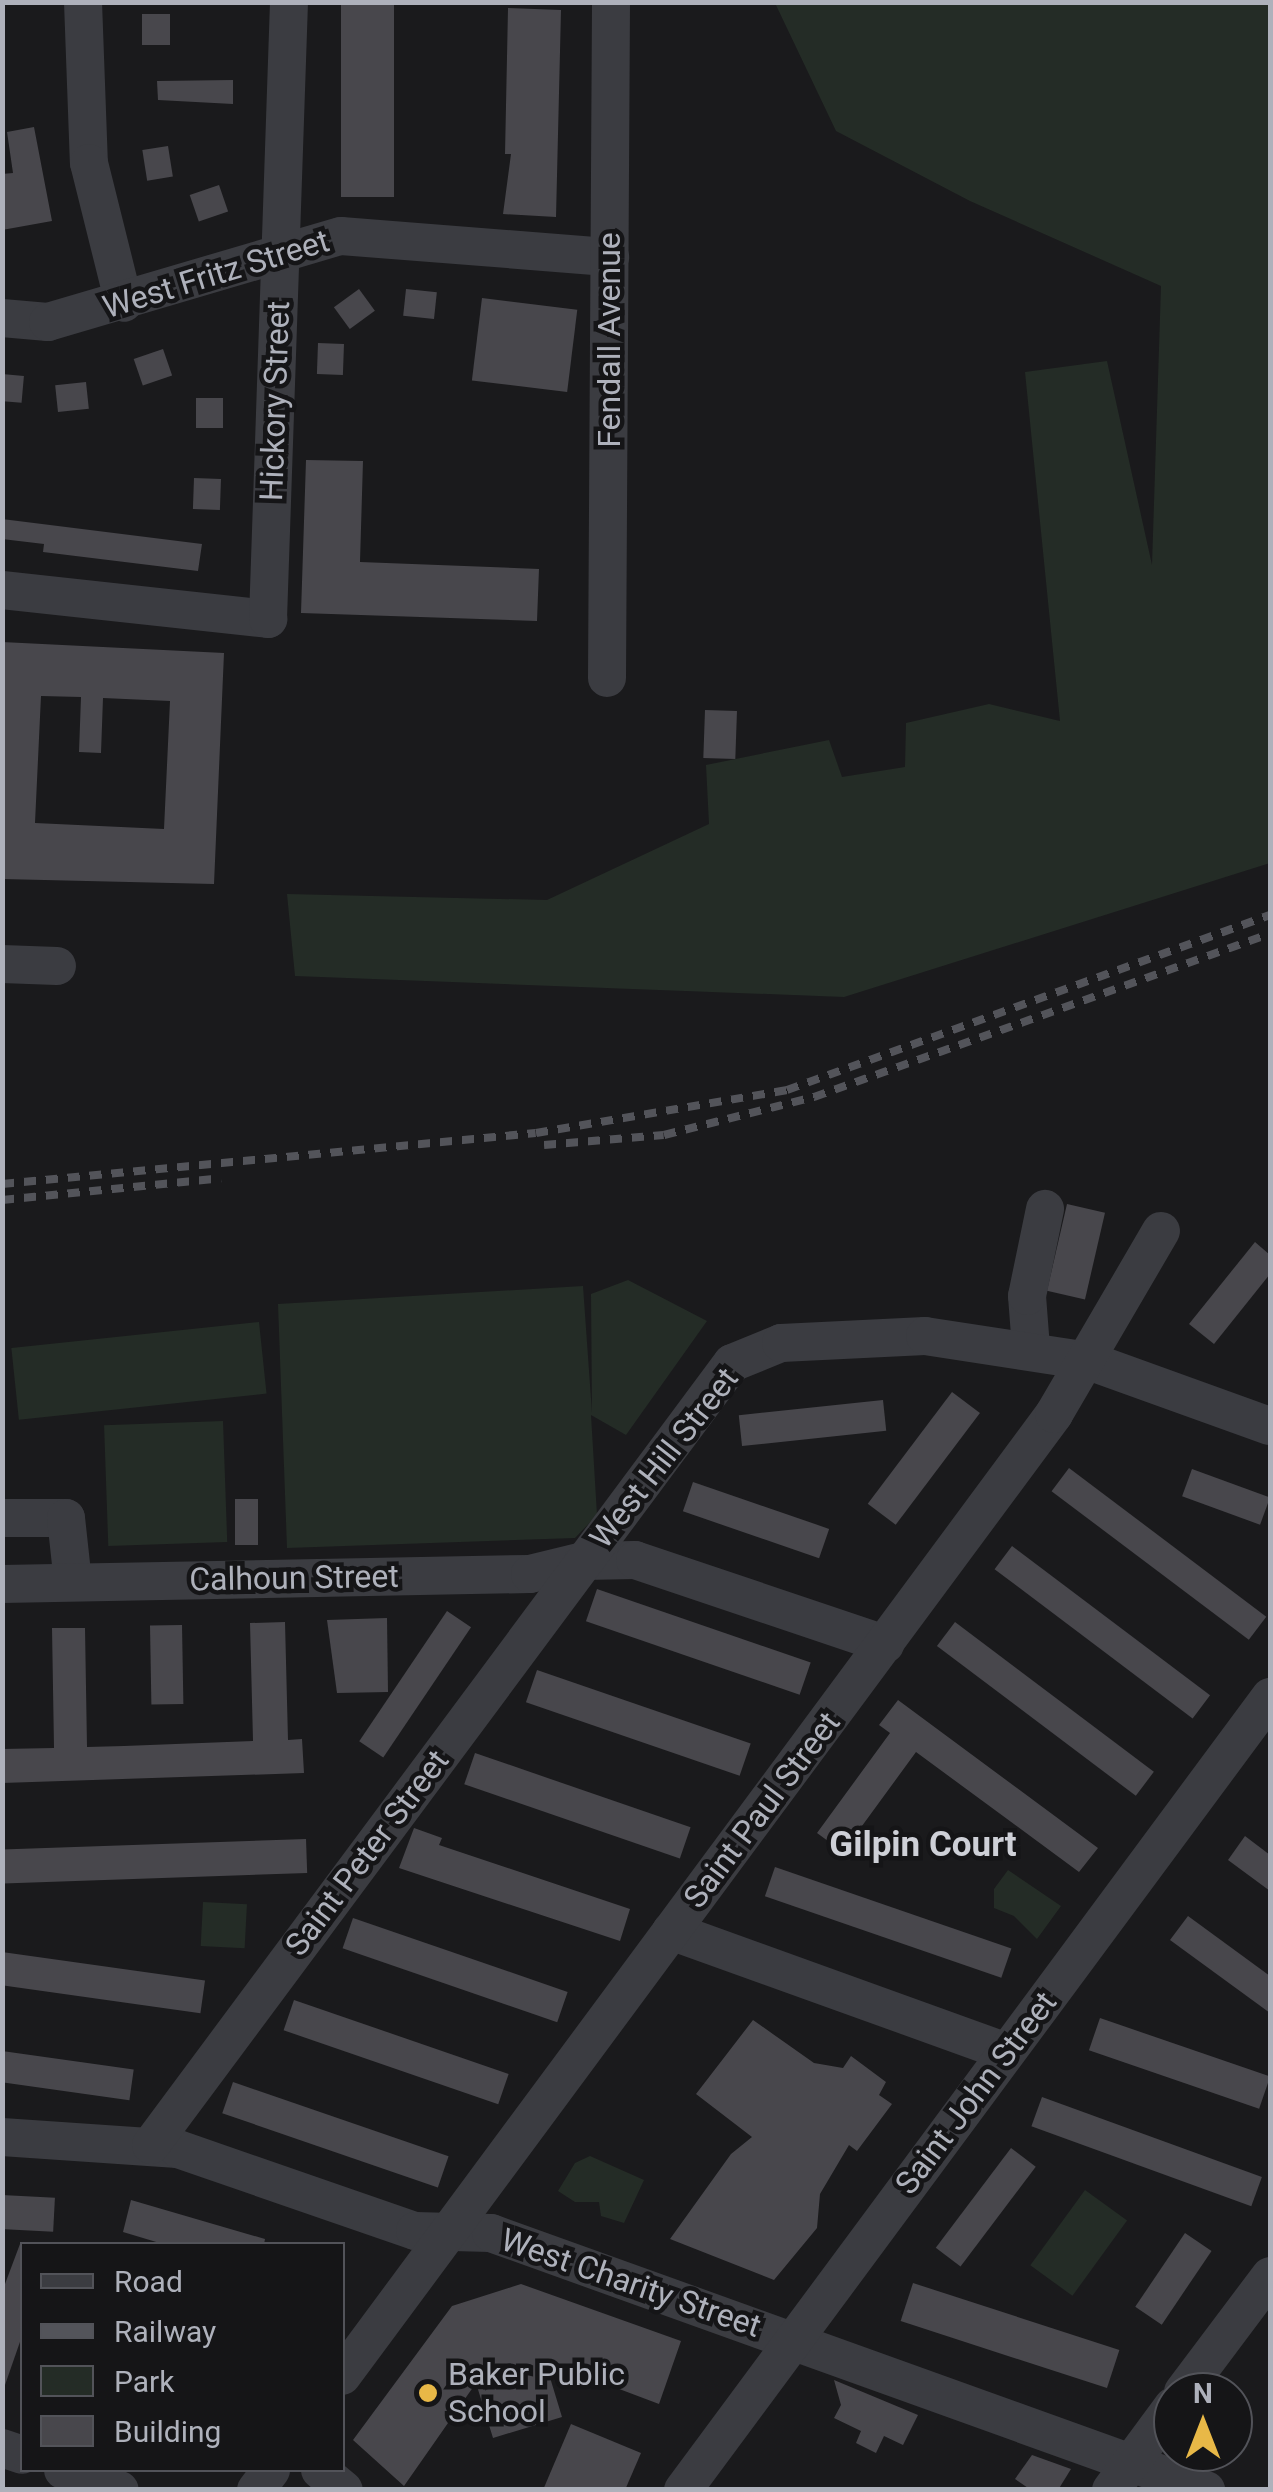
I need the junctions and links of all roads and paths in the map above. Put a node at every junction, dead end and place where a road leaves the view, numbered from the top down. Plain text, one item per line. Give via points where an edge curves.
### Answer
1 (83, 2) edge
2 (289, 2) edge
3 (610, 2) edge
4 (279, 252) junction
5 (610, 256) junction
6 (124, 303) junction
7 (2, 318) edge
8 (2, 590) edge
9 (607, 678) dead end
10 (2, 964) edge
11 (57, 966) dead end
12 (1046, 1209) dead end
13 (1161, 1231) dead end
14 (1031, 1348) junction
15 (1089, 1361) junction
16 (1270, 1426) edge
17 (2, 1518) edge
18 (584, 1561) junction
19 (72, 1582) junction
20 (2, 1584) edge
21 (885, 1644) junction
22 (1270, 1697) edge
23 (672, 1931) junction
24 (1005, 2051) junction
25 (2, 2137) edge
26 (151, 2146) junction
27 (453, 2232) junction
28 (1270, 2276) edge
29 (794, 2339) junction
30 (345, 2372) edge
31 (1198, 2372) edge
32 (1153, 2433) edge
33 (69, 2472) edge
34 (322, 2472) edge
35 (1121, 2475) edge
36 (120, 2490) edge
37 (344, 2490) edge
38 (683, 2490) edge
39 (1206, 2490) edge

1 - 6 street via 89,163
2 - 4 street, Hickory Street
3 - 5 street, Fendall Avenue
4 - 5 street, West Fritz Street via 342,236
4 - 6 street, West Fritz Street
4 - 8 street, Hickory Street via 268,620
5 - 9 street, Fendall Avenue
6 - 7 street, West Fritz Street via 48,322
10 - 11 street
12 - 14 street via 1027,1296
13 - 15 street, Saint Paul Street
14 - 15 street, West Hill Street
14 - 18 street, West Hill Street via 925,1336 781,1343 732,1363
15 - 16 street, West Hill Street
15 - 21 street, Saint Paul Street
17 - 19 street via 66,1518
18 - 19 street, Calhoun Street via 530,1574
18 - 21 street, Calhoun Street via 635,1560
18 - 26 street, Saint Peter Street
19 - 20 street, Calhoun Street
21 - 23 street, Saint Paul Street
22 - 24 street, Saint John Street
23 - 24 street
23 - 27 street, Saint Paul Street
24 - 29 street, Saint John Street
25 - 26 street, West Charity Street
26 - 27 street, West Charity Street via 202,2155 415,2231
27 - 29 street, West Charity Street via 491,2233
27 - 30 street, Saint Paul Street
28 - 31 street
29 - 35 street, West Charity Street
29 - 38 street, Saint John Street
32 - 35 street
33 - 36 street
34 - 37 street
35 - 39 street, West Charity Street

